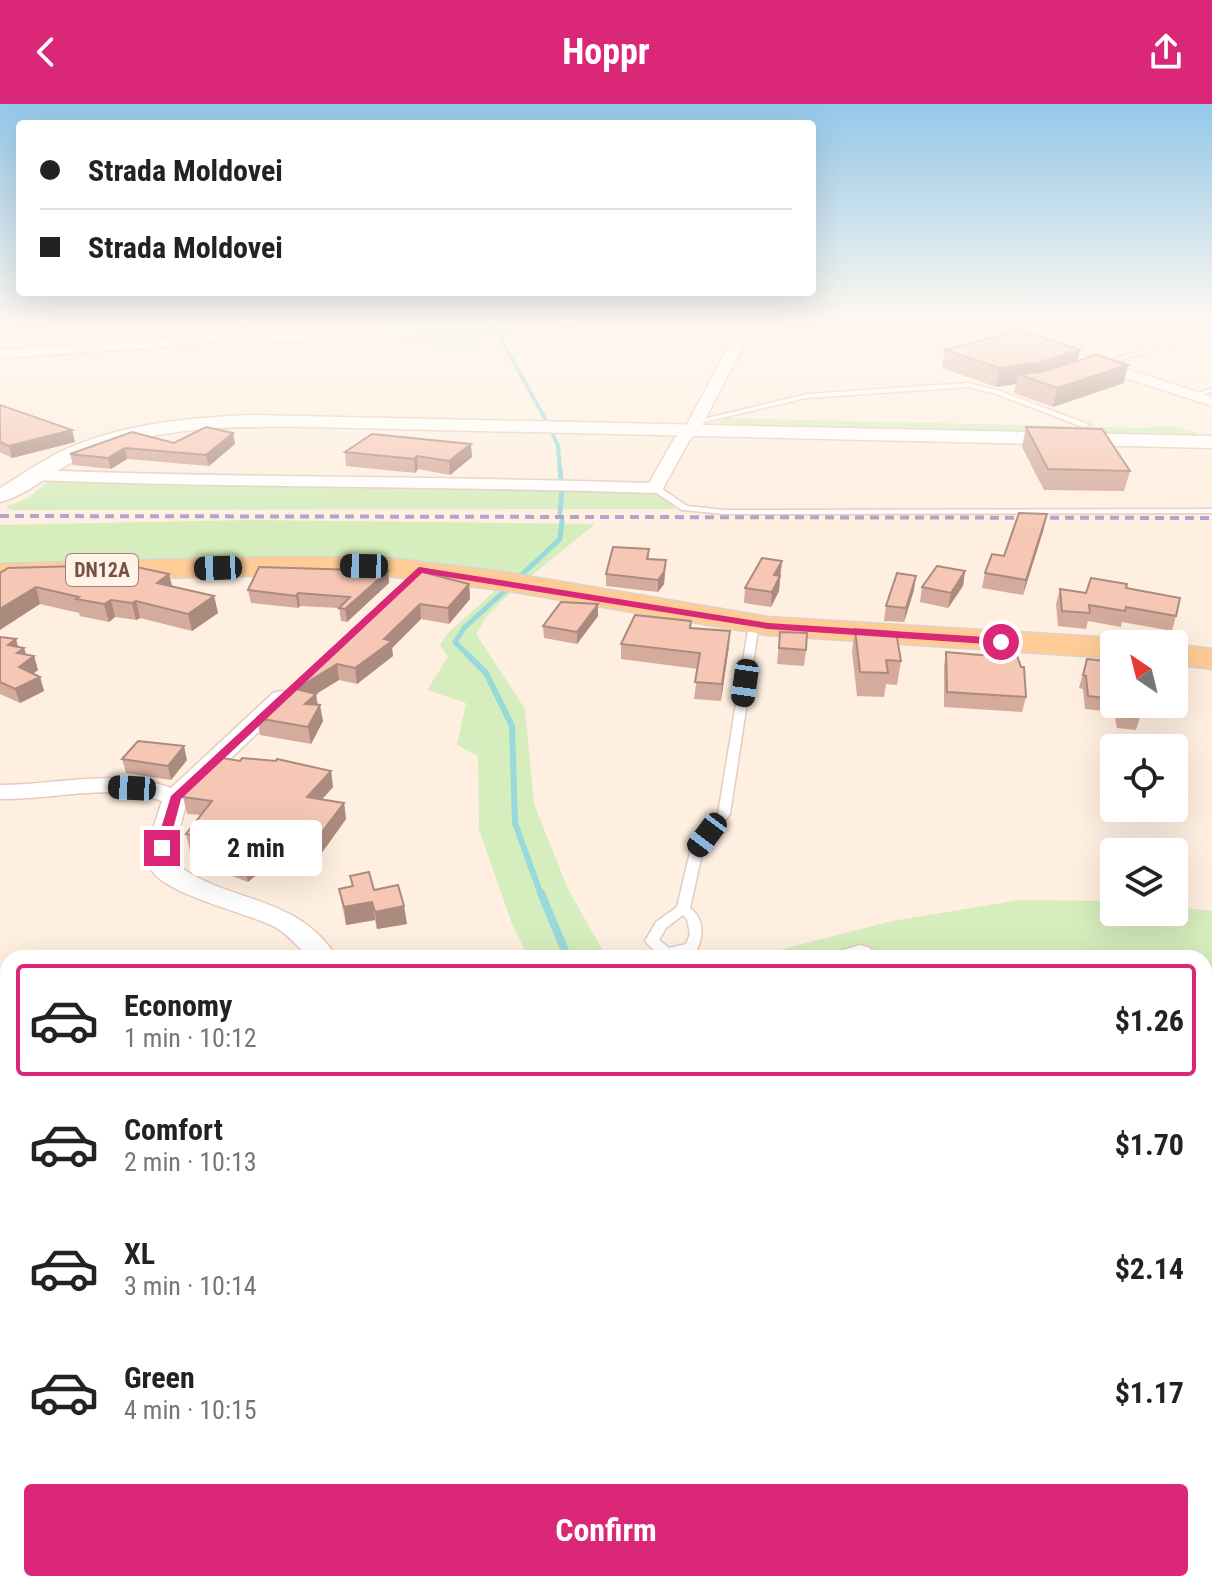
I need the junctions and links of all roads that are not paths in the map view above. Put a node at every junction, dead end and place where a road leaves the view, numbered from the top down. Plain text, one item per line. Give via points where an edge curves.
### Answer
1 (711, 392) edge
2 (860, 392) edge
3 (996, 392) edge
4 (1181, 392) edge
5 (1204, 392) edge
6 (1193, 396) junction
7 (1212, 402) edge
8 (1086, 425) edge
9 (693, 426) junction
10 (1211, 442) edge
11 (59, 461) junction
12 (34, 475) junction
13 (0, 477) edge
14 (655, 488) junction
15 (0, 496) edge
16 (1212, 511) edge
17 (419, 570) junction
18 (4, 573) edge
19 (394, 594) edge
20 (754, 624) junction
21 (1100, 647) edge
22 (1188, 656) edge
23 (1212, 659) edge
24 (301, 680) edge
25 (0, 792) edge
26 (175, 798) junction
27 (683, 909) dead end
28 (317, 950) edge

1 - 9 street
2 - 9 lane via 807,396
3 - 8 lane
4 - 6 street
5 - 6 lane
6 - 7 street
9 - 10 street
9 - 11 street via 238,421 152,429
9 - 14 street
11 - 12 street
11 - 13 street
12 - 14 street
12 - 15 street
14 - 16 lane via 685,508 725,512
17 - 18 main road, DN12A via 340,566
17 - 19 street
17 - 20 main road, DN12A
20 - 21 main road, DN12A
20 - 27 lane via 724,814 697,848
22 - 23 main road
24 - 26 street
25 - 26 street via 107,787 158,789
26 - 28 street via 162,848 164,868 179,881 285,920

